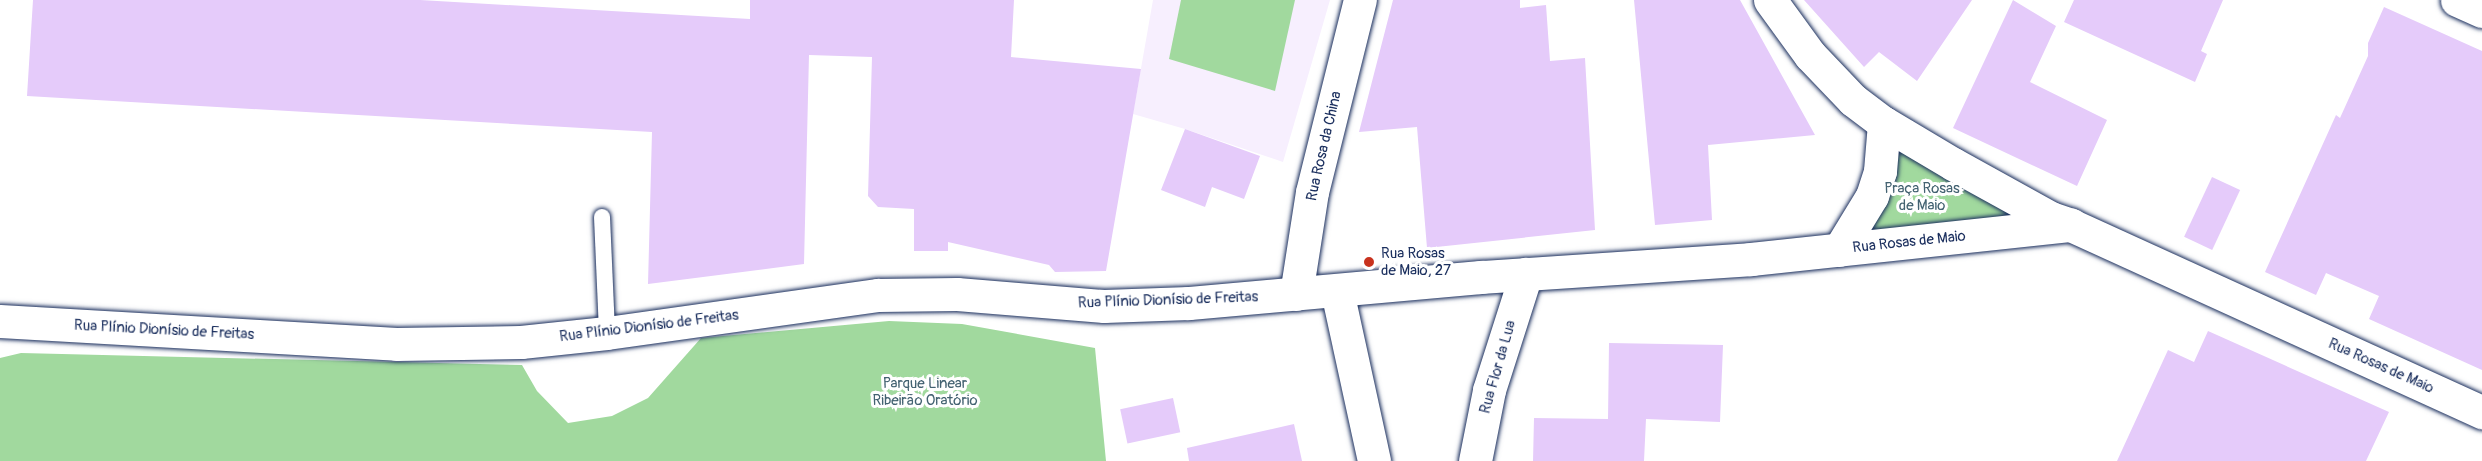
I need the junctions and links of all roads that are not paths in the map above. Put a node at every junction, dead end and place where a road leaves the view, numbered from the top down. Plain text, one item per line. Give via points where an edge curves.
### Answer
1 (1360, 0) edge
2 (1770, 0) edge
3 (2457, 0) edge
4 (2482, 11) edge
5 (1884, 123) junction
6 (602, 217) dead end
7 (2071, 225) junction
8 (1839, 250) junction
9 (1526, 274) junction
10 (1337, 291) junction
11 (1296, 294) junction
12 (0, 321) edge
13 (607, 333) junction
14 (2482, 412) edge
15 (1374, 461) edge
16 (1475, 461) edge

1 - 11 street, Rua Rosa da China via 1312,192
2 - 5 street via 1810,55 1853,100
3 - 4 street
5 - 7 street via 2051,218
5 - 8 street via 1880,171 1872,196
6 - 13 lane
7 - 8 street, Rua Rosas de Maio
7 - 14 street, Rua Rosas de Maio
8 - 9 street, Rua Rosas de Maio
9 - 10 street, Rua Rosas de Maio
9 - 16 street, Rua Flor da Lua via 1489,390
10 - 11 street, Rua Rosas de Maio
10 - 15 street
11 - 13 street, Rua Plínio Dionísio de Freitas via 1104,306 957,294 878,295
12 - 13 street, Rua Plínio Dionísio de Freitas via 396,344 521,342

